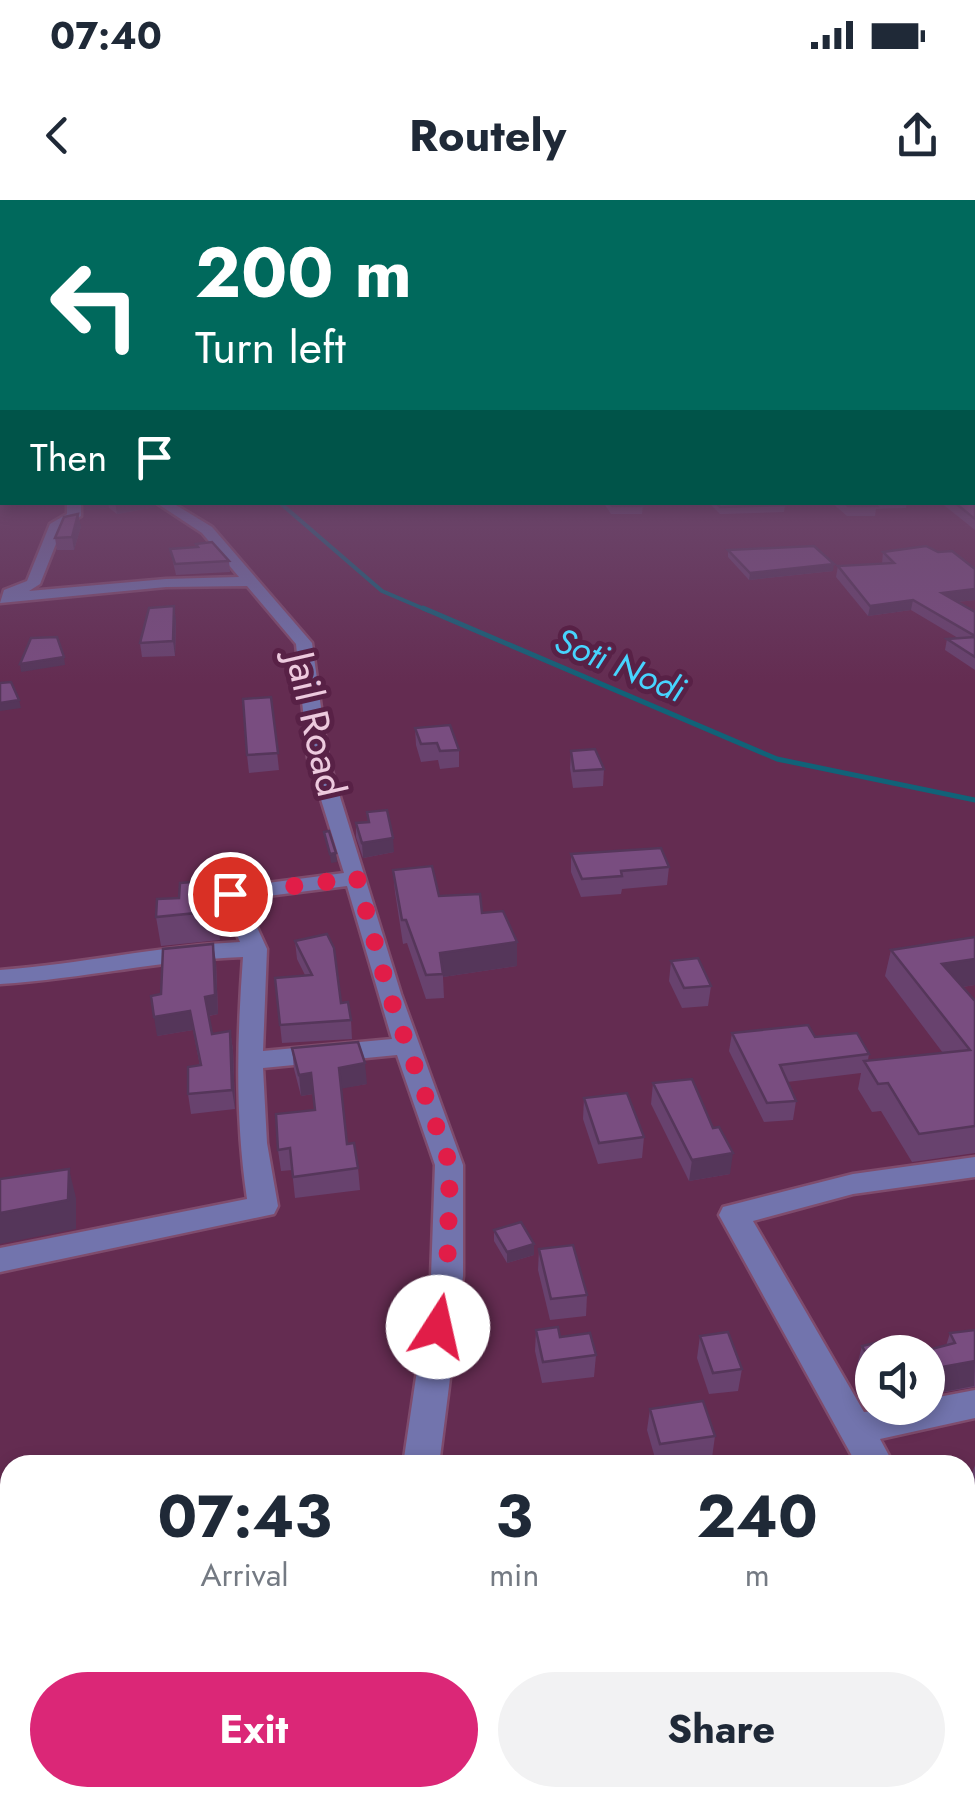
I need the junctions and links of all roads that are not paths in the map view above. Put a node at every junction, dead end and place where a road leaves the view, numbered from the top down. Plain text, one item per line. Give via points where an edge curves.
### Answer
1 (54, 535) edge
2 (211, 535) edge
3 (252, 581) junction
4 (0, 598) edge
5 (357, 878) junction
6 (256, 949) junction
7 (0, 977) edge
8 (408, 1046) junction
9 (249, 1062) junction
10 (975, 1167) edge
11 (0, 1260) edge
12 (975, 1404) edge
13 (855, 1429) junction
14 (422, 1455) edge
15 (870, 1455) edge

1 - 4 street via 33,584
2 - 3 street, Jail Road
3 - 4 street
3 - 5 street, Jail Road via 304,643 318,758
5 - 6 street via 230,894
5 - 8 street, Jail Road
6 - 7 street via 178,952 74,972
6 - 9 street
8 - 9 street
8 - 14 street, Jail Road via 450,1165 447,1276
9 - 11 street via 263,1206
10 - 13 street via 853,1184 734,1214
12 - 13 street
13 - 15 street

